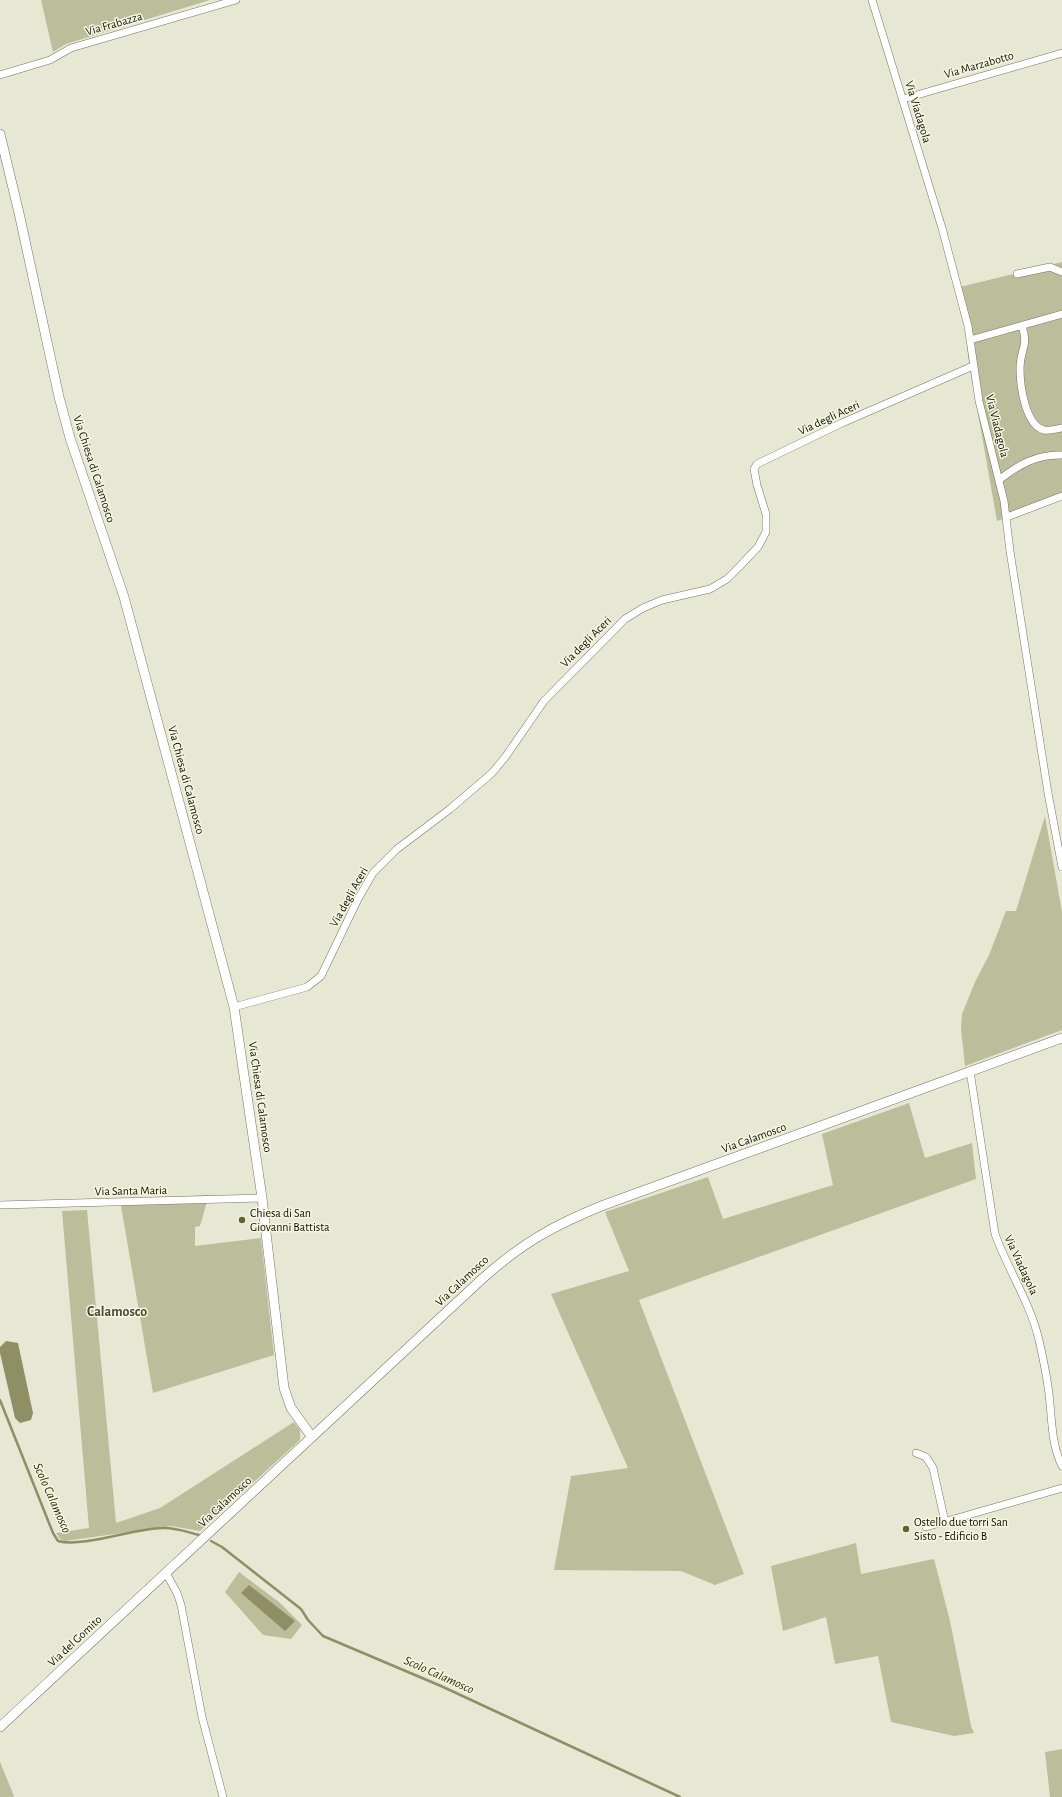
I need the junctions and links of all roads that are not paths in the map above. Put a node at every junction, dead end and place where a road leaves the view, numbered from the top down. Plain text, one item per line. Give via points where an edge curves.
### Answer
1 (236, 0) edge
2 (872, 0) edge
3 (1062, 53) edge
4 (0, 75) edge
5 (903, 99) junction
6 (0, 134) edge
7 (1062, 272) edge
8 (1017, 274) dead end
9 (1062, 314) edge
10 (1022, 326) junction
11 (970, 340) junction
12 (973, 366) junction
13 (1062, 428) edge
14 (1062, 455) edge
15 (999, 480) junction
16 (1062, 496) edge
17 (1007, 517) junction
18 (1062, 866) edge
19 (234, 1006) junction
20 (1062, 1038) edge
21 (970, 1071) junction
22 (262, 1198) junction
23 (0, 1205) edge
24 (312, 1437) junction
25 (916, 1453) dead end
26 (1062, 1466) edge
27 (1062, 1488) edge
28 (945, 1522) junction
29 (926, 1527) dead end
30 (166, 1573) junction
31 (0, 1728) edge
32 (223, 1797) edge

1 - 4 street, Via Frabazza via 71,48 50,60
2 - 5 street, Via Viadagola
3 - 5 street, Via Marzabotto
5 - 11 street, Via Viadagola via 942,228
6 - 19 street, Via Chiesa di Calamosco via 57,390 70,438 124,597
7 - 8 street via 1050,267
9 - 10 street
10 - 11 street
10 - 13 street via 1026,340 1020,366 1027,410 1032,423 1038,428 1048,430
11 - 12 street, Via Viadagola
12 - 15 street, Via Viadagola
12 - 19 street, Via degli Aceri via 842,423 757,464 754,469 766,514 766,532 758,547 741,566 727,579 710,589 662,600 625,619 544,701 492,773 397,849 373,873 320,976 307,987
14 - 15 street via 1028,460
15 - 17 street, Via Viadagola
16 - 17 street
17 - 18 street, Via Viadagola via 1010,551 1048,793
19 - 22 street, Via Chiesa di Calamosco
20 - 21 street, Via Calamosco
21 - 24 street, Via Calamosco via 604,1205 542,1233 492,1270
21 - 26 street, Via Viadagola via 995,1234 1004,1259 1027,1304 1038,1339 1049,1392 1056,1454
22 - 23 street, Via Santa Maria
22 - 24 street, Via Chiesa di Calamosco via 284,1388 291,1408
24 - 30 street, Via Calamosco
25 - 28 street via 926,1457 933,1468
27 - 28 street
28 - 29 street
30 - 31 street, Via del Gomito
30 - 32 street via 181,1605 202,1717

